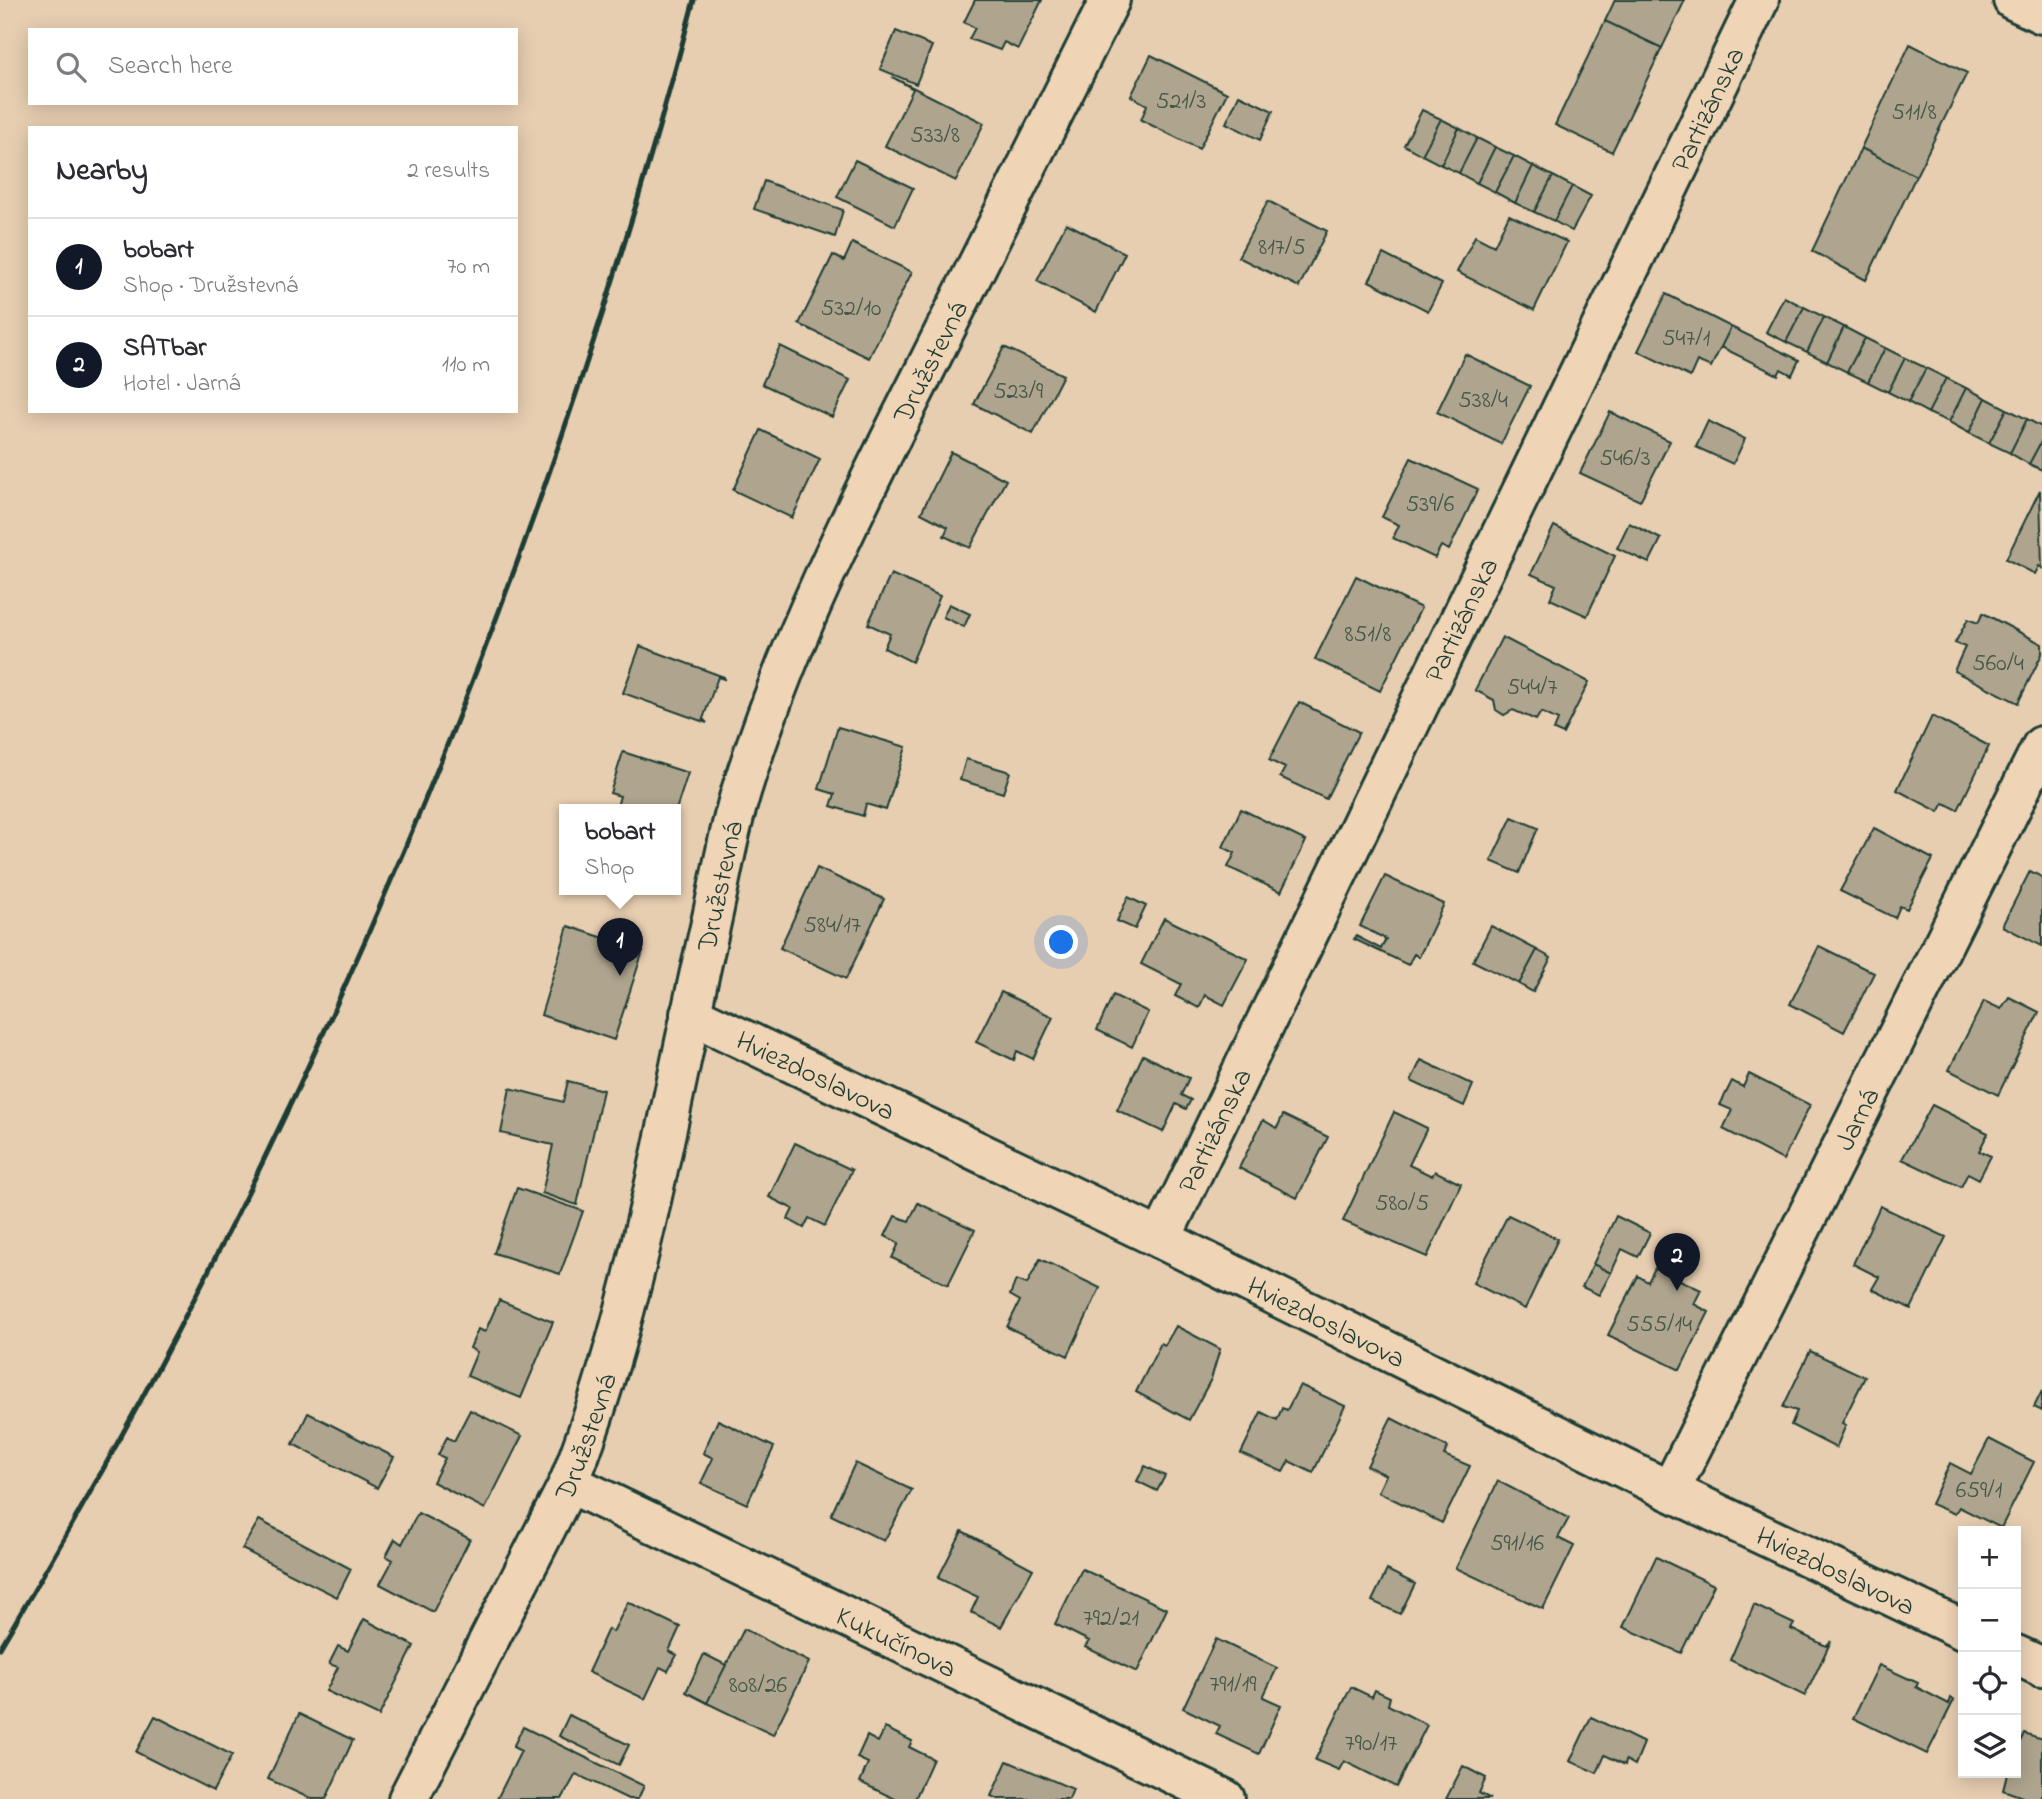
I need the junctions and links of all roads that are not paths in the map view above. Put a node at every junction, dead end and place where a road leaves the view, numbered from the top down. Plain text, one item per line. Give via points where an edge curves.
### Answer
1 (1110, 0) edge
2 (1759, 0) edge
3 (2013, 0) edge
4 (2042, 14) edge
5 (2042, 746) edge
6 (690, 1014) junction
7 (1161, 1239) junction
8 (569, 1483) junction
9 (1670, 1491) junction
10 (1958, 1628) edge
11 (2021, 1656) edge
12 (2042, 1667) edge
13 (408, 1799) edge
14 (1226, 1799) edge

1 - 6 street, Družstevná via 859,501 773,698 743,785
2 - 7 street, Partizánska
3 - 4 street
5 - 9 street, Jarná
6 - 7 street, Hviezdoslavova
6 - 8 street, Družstevná via 621,1333
7 - 9 street, Hviezdoslavova
8 - 13 street, Družstevná
8 - 14 street, Kukučínova
9 - 10 street, Hviezdoslavova
11 - 12 street

